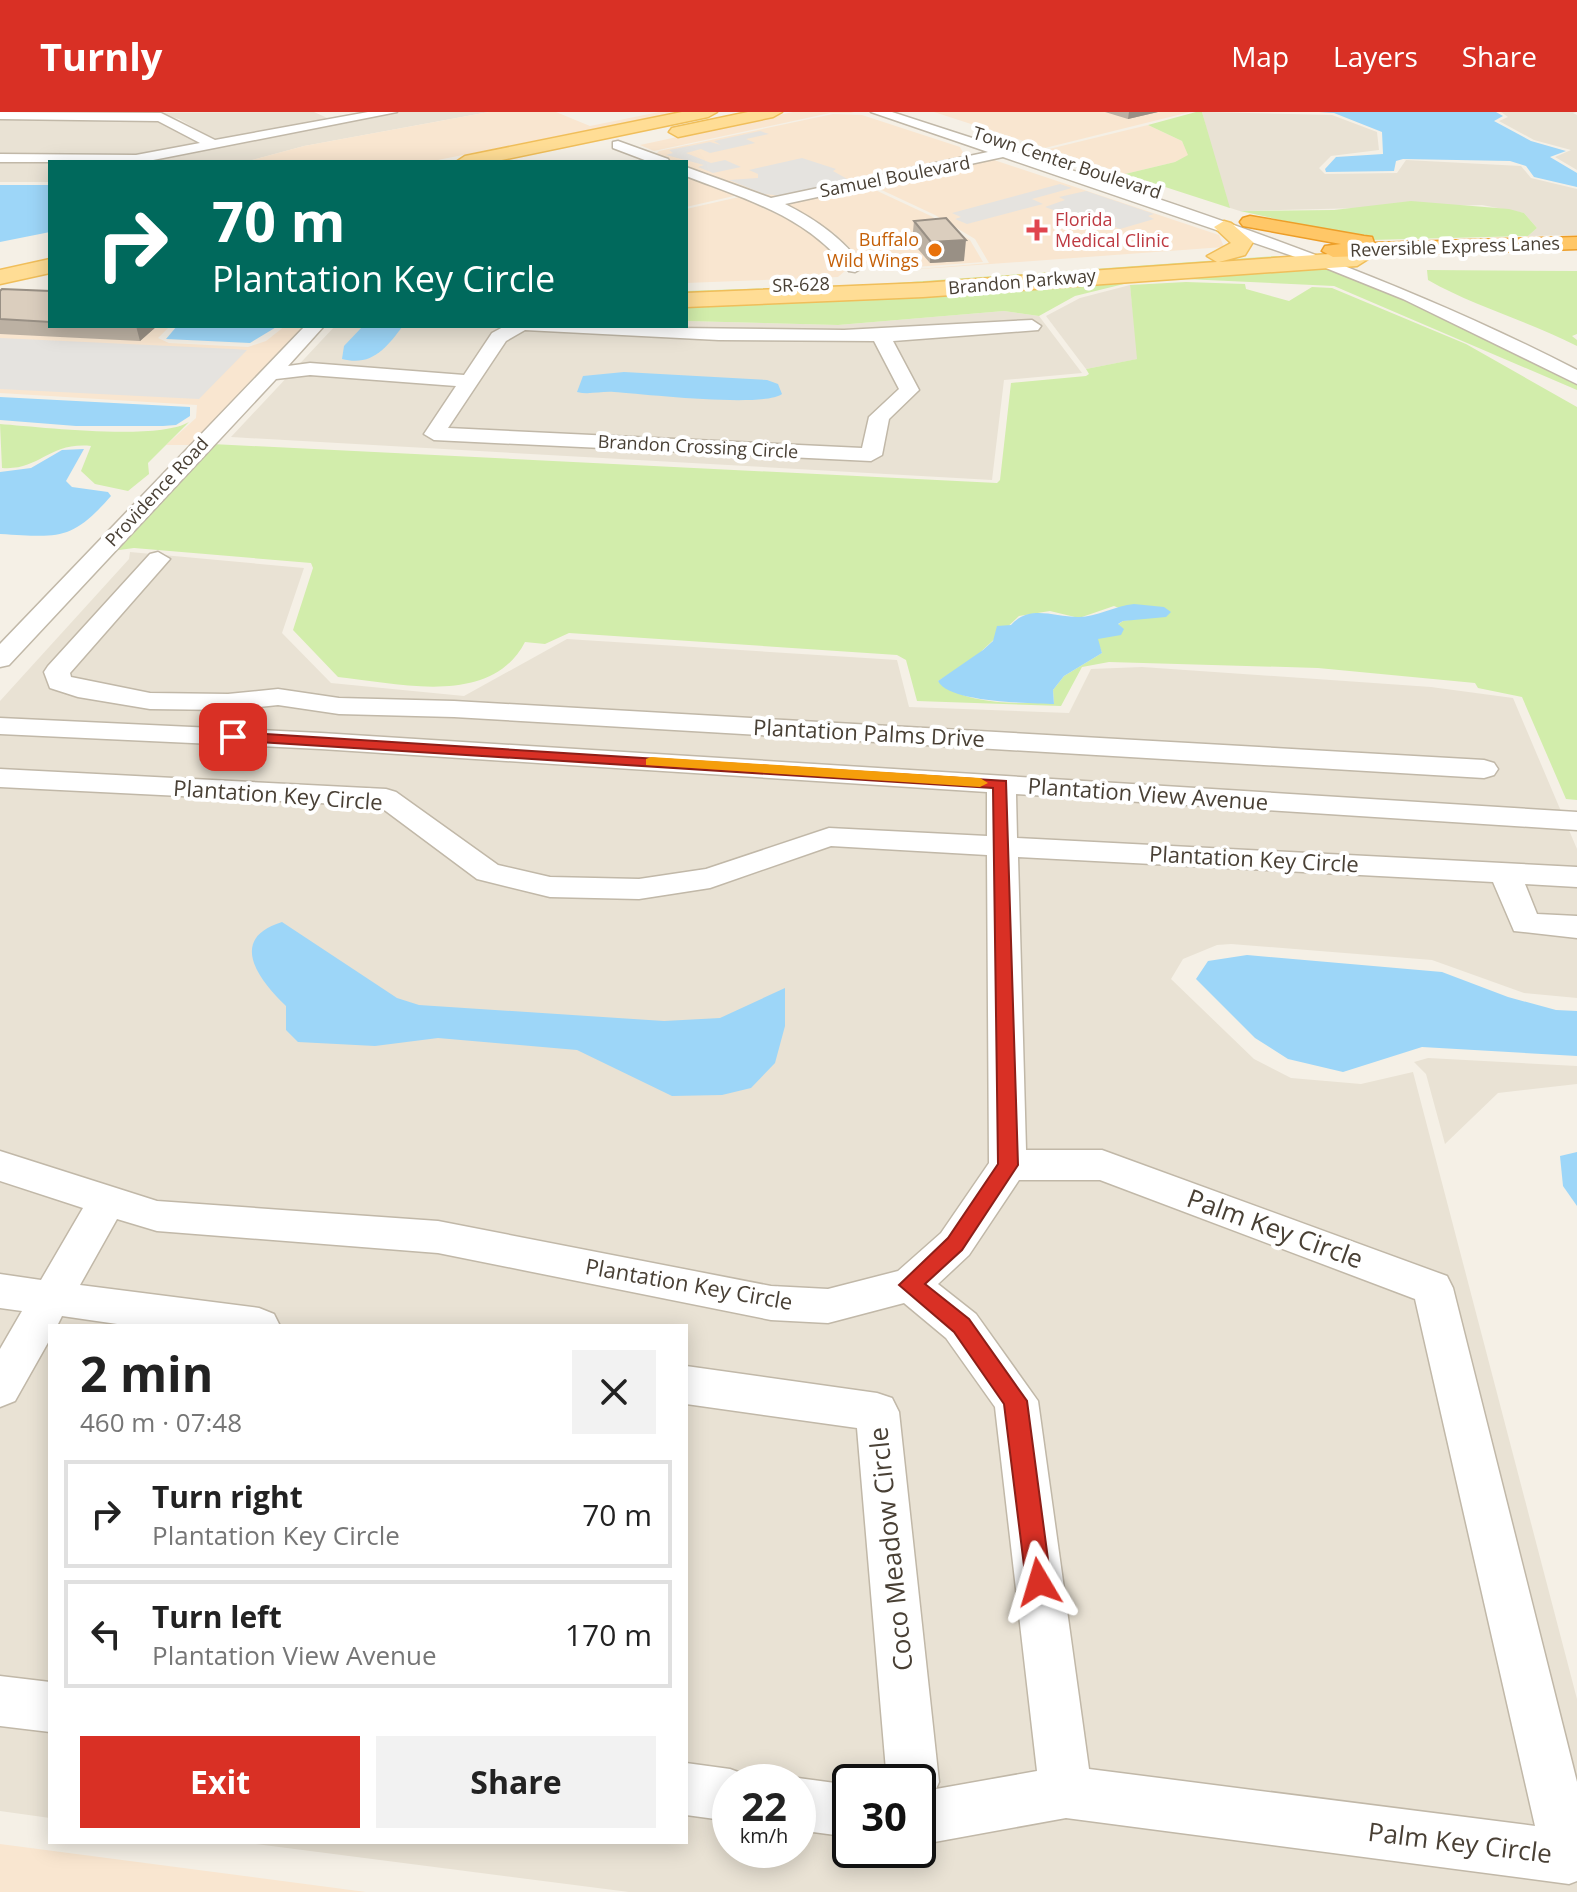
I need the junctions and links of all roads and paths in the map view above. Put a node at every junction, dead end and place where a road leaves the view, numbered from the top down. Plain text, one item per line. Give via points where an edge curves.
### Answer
1 (322, 112) edge
2 (390, 112) edge
3 (773, 112) edge
4 (878, 112) edge
5 (912, 112) edge
6 (701, 113) edge
7 (0, 115) edge
8 (343, 121) junction
9 (622, 144) junction
10 (214, 145) junction
11 (1024, 148) junction
12 (1002, 153) junction
13 (0, 158) edge
14 (475, 160) edge
15 (547, 160) edge
16 (657, 160) edge
17 (688, 172) edge
18 (765, 204) junction
19 (1250, 222) junction
20 (1224, 227) junction
21 (1577, 243) edge
22 (48, 251) edge
23 (1298, 252) junction
24 (1440, 252) junction
25 (1577, 253) edge
26 (1218, 256) junction
27 (1329, 256) junction
28 (1357, 259) junction
29 (48, 266) edge
30 (855, 267) junction
31 (2, 275) edge
32 (48, 276) edge
33 (916, 280) junction
34 (1418, 284) junction
35 (831, 285) junction
36 (48, 288) edge
37 (688, 288) edge
38 (688, 300) edge
39 (1032, 326) dead end
40 (313, 328) edge
41 (515, 328) edge
42 (572, 328) edge
43 (882, 338) junction
44 (1577, 359) edge
45 (367, 373) junction
46 (269, 374) junction
47 (1577, 378) edge
48 (392, 382) junction
49 (349, 385) junction
50 (465, 388) junction
51 (158, 559) dead end
52 (0, 624) edge
53 (32, 626) junction
54 (0, 659) edge
55 (339, 706) junction
56 (0, 726) edge
57 (321, 741) junction
58 (1399, 762) junction
59 (1484, 769) dead end
60 (0, 778) edge
61 (1001, 784) junction
62 (1421, 811) junction
63 (1577, 821) edge
64 (1003, 845) junction
65 (1505, 873) junction
66 (1577, 877) edge
67 (1577, 927) edge
68 (1008, 1165) junction
69 (0, 1166) edge
70 (107, 1201) junction
71 (910, 1285) junction
72 (0, 1291) edge
73 (49, 1297) junction
74 (245, 1324) edge
75 (688, 1385) edge
76 (0, 1388) edge
77 (0, 1701) edge
78 (48, 1707) edge
79 (911, 1764) edge
80 (688, 1789) edge
81 (1066, 1792) junction
82 (712, 1793) edge
83 (936, 1816) edge

1 - 8 street
2 - 8 street
3 - 9 main road
4 - 12 street, Town Center Boulevard
5 - 11 street, Town Center Boulevard
6 - 9 main road via 633,133 619,140
6 - 14 main road
7 - 10 street via 161,117
8 - 10 street
9 - 15 main road
9 - 16 street
10 - 13 street via 136,159
11 - 12 street, Samuel Boulevard
11 - 19 street, Town Center Boulevard
12 - 18 street, Samuel Boulevard
12 - 20 street, Town Center Boulevard
17 - 18 street
18 - 30 street via 827,235
19 - 24 highway
19 - 27 street, Town Center Boulevard
20 - 23 street, Town Center Boulevard
20 - 26 main road via 1242,242 1237,250
21 - 24 highway, Reversible Express Lanes
22 - 31 main road
23 - 26 main road, Brandon Parkway
23 - 27 main road, Brandon Parkway
24 - 25 highway, Reversible Express Lanes
24 - 27 highway, Reversible Express Lanes
24 - 28 highway, Reversible Express Lanes
24 - 34 highway via 1415,267
26 - 33 main road, Brandon Parkway
27 - 28 main road, Brandon Parkway
27 - 38 main road, Brandon Parkway via 908,291
27 - 47 street, Town Center Boulevard via 1450,311
28 - 34 street
29 - 31 main road
30 - 33 main road
30 - 35 main road
31 - 32 main road
31 - 36 main road
33 - 35 main road, SR-628
34 - 44 street
35 - 37 main road, SR-628
39 - 43 street
40 - 46 street, Providence Road
41 - 50 street, Brandon Crossing Circle via 499,337
42 - 43 street
43 - 50 street, Brandon Crossing Circle via 909,390 879,417 871,455 434,434
45 - 46 street via 310,369
45 - 48 street
45 - 49 street
46 - 49 street via 296,382
46 - 53 street, Providence Road
48 - 49 street via 363,392
48 - 50 street
51 - 55 street, Plantation Palms Drive via 57,672 59,682 150,701 278,697
52 - 53 street
53 - 54 street, Providence Road
55 - 57 street
55 - 58 street, Plantation Palms Drive
56 - 57 street, Plantation View Avenue
57 - 61 street, Plantation View Avenue
58 - 59 street, Plantation Palms Drive
58 - 62 street
60 - 64 street, Plantation Key Circle via 386,798 488,872 550,887 639,889 710,878 829,837
61 - 62 street, Plantation View Avenue
61 - 64 street
62 - 63 street, Plantation View Avenue
64 - 65 street, Plantation Key Circle
64 - 68 street
65 - 66 street, Plantation Key Circle
65 - 67 street via 1525,924
68 - 71 street, Plantation Key Circle via 955,1244
68 - 81 street, Palm Key Circle via 1102,1165 1433,1288 1569,1857
69 - 70 street, Plantation Key Circle
70 - 71 street, Plantation Key Circle via 157,1216 438,1237 771,1303 828,1306
70 - 73 street
71 - 81 street via 961,1326 1016,1401
72 - 73 street
73 - 74 street
73 - 76 street
75 - 79 street, Coco Meadow Circle via 877,1412
77 - 78 street
80 - 82 street
81 - 83 street

